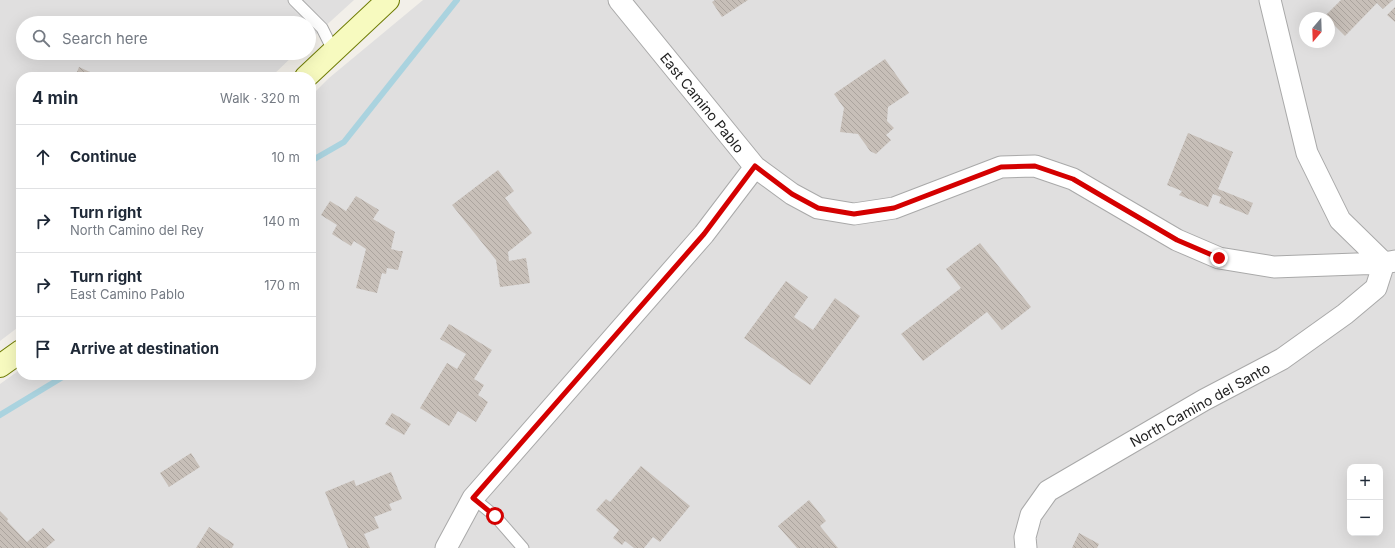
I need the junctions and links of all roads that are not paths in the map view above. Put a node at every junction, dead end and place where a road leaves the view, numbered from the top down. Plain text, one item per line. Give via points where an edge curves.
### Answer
1 (294, 0) edge
2 (388, 0) edge
3 (619, 0) edge
4 (1270, 0) edge
5 (310, 16) edge
6 (316, 22) edge
7 (333, 50) junction
8 (311, 72) edge
9 (755, 166) junction
10 (1390, 262) edge
11 (16, 355) edge
12 (0, 366) edge
13 (473, 498) junction
14 (446, 548) edge
15 (523, 548) edge
16 (1026, 548) edge

1 - 5 lane
2 - 7 street
3 - 9 street, East Camino Pablo
4 - 10 street via 1307,153 1340,220
6 - 7 lane via 322,28
7 - 8 street
9 - 10 street, East Camino Pablo via 792,194 818,208 854,214 894,208 1001,167 1035,166 1073,179 1177,240 1219,258 1274,266
9 - 13 street via 704,234
10 - 16 street, North Camino del Santo via 1376,288 1345,314 1282,359 1204,400 1048,491 1031,515 1025,537
11 - 12 street
13 - 14 street
13 - 15 lane via 495,516

